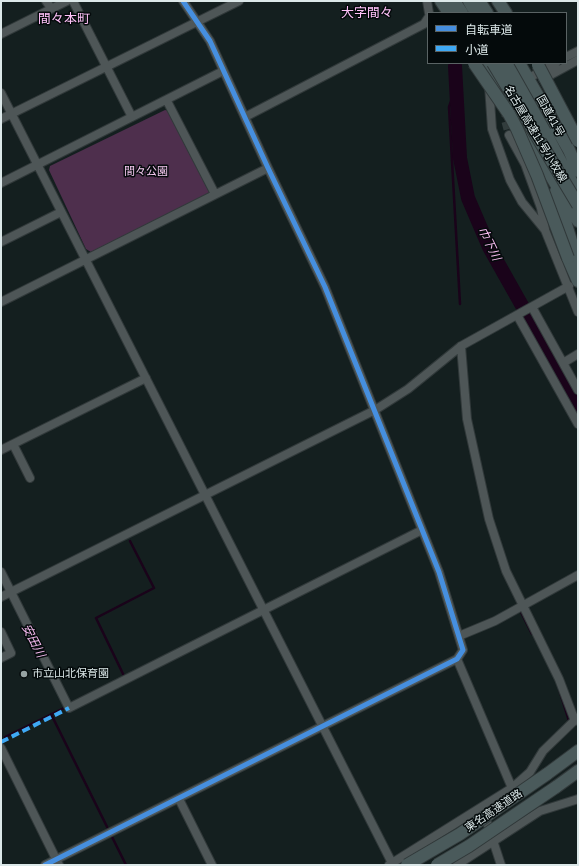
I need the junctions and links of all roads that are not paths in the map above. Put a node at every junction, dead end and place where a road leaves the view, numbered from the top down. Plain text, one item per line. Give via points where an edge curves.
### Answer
1 (66, 1) edge
2 (73, 1) edge
3 (183, 1) edge
4 (239, 1) edge
5 (427, 1) edge
6 (440, 1) edge
7 (454, 1) edge
8 (469, 1) edge
9 (479, 1) edge
10 (498, 1) edge
11 (48, 5) edge
12 (429, 12) edge
13 (445, 12) edge
14 (448, 12) edge
15 (461, 12) edge
16 (475, 12) edge
17 (486, 12) edge
18 (505, 12) edge
19 (427, 20) edge
20 (197, 21) junction
21 (1, 34) edge
22 (578, 51) edge
23 (567, 56) edge
24 (578, 60) edge
25 (475, 64) edge
26 (507, 64) edge
27 (520, 64) edge
28 (538, 64) edge
29 (554, 64) edge
30 (488, 66) edge
31 (107, 67) junction
32 (223, 71) junction
33 (529, 78) junction
34 (543, 78) dead end
35 (1, 94) edge
36 (167, 101) junction
37 (11, 114) junction
38 (245, 117) junction
39 (132, 118) junction
40 (1, 120) edge
41 (509, 136) tunnel mouth
42 (578, 141) edge
43 (573, 151) edge
44 (37, 166) junction
45 (268, 168) junction
46 (577, 169) edge
47 (553, 178) junction
48 (1, 183) edge
49 (215, 194) junction
50 (578, 194) edge
51 (578, 205) edge
52 (61, 212) junction
53 (578, 221) edge
54 (545, 230) junction
55 (1, 242) edge
56 (86, 259) junction
57 (573, 261) edge
58 (573, 284) edge
59 (1, 302) edge
60 (532, 307) junction
61 (578, 312) edge
62 (517, 315) junction
63 (461, 346) junction
64 (578, 354) edge
65 (563, 363) junction
66 (146, 378) junction
67 (578, 390) edge
68 (375, 410) junction
69 (578, 424) edge
70 (13, 444) junction
71 (1, 450) edge
72 (30, 478) dead end
73 (205, 495) junction
74 (422, 530) junction
75 (1, 572) edge
76 (578, 575) edge
77 (11, 592) junction
78 (1, 597) edge
79 (522, 606) junction
80 (263, 610) junction
81 (1, 632) edge
82 (459, 636) junction
83 (1, 658) edge
84 (457, 660) junction
85 (576, 719) edge
86 (323, 725) junction
87 (1, 748) edge
88 (578, 751) edge
89 (578, 771) edge
90 (512, 788) junction
91 (179, 799) junction
92 (578, 799) edge
93 (482, 806) junction
94 (493, 841) junction
95 (58, 862) edge
96 (390, 864) edge
97 (45, 865) edge
98 (212, 865) edge
99 (407, 865) edge
100 (438, 865) edge
101 (458, 865) edge
102 (501, 865) edge

1 - 11 street
2 - 31 street
3 - 20 street
4 - 20 street
5 - 12 street
6 - 13 highway
6 - 14 highway
7 - 15 highway
8 - 16 highway
9 - 17 highway
10 - 18 highway
11 - 21 street
19 - 38 street via 424,24
20 - 31 street
20 - 32 street
22 - 23 street
24 - 34 street
25 - 57 highway, bridge via 517,129
26 - 50 highway, bridge
27 - 33 highway, 国道41号
28 - 42 highway, bridge
29 - 33 street
30 - 47 highway
30 - 51 highway, 名古屋高速11号小牧線, bridge
30 - 54 street via 492,129 510,180 522,202
31 - 37 street
31 - 39 street
32 - 36 street
32 - 38 street
33 - 43 highway, 国道41号
35 - 37 street
36 - 39 street
36 - 49 street
37 - 40 street
37 - 44 street
38 - 45 street
39 - 44 street
41 - 54 street via 524,164 541,208
43 - 46 highway, 国道41号
44 - 48 street
44 - 52 street
45 - 49 street
45 - 68 street via 325,287
47 - 53 highway
47 - 57 highway
49 - 56 street
52 - 55 street
52 - 56 street
54 - 58 street
56 - 59 street
56 - 66 street
57 - 58 highway
58 - 60 street
58 - 61 street
60 - 62 street
60 - 65 street
62 - 63 street
62 - 69 street
63 - 68 street via 408,389
63 - 79 street via 467,419 489,518 506,571
64 - 65 street
65 - 67 street
66 - 70 street
66 - 73 street
68 - 73 street
68 - 74 street
70 - 71 street
70 - 72 street
73 - 77 street
73 - 80 street
74 - 80 street
74 - 82 street via 439,572
75 - 77 street
76 - 79 street
77 - 78 street
77 - 80 street via 69,708
79 - 82 street
79 - 85 street
80 - 86 street
81 - 83 street via 11,653
82 - 84 street via 463,650
84 - 86 street
84 - 90 street
85 - 90 street via 543,751 530,772
86 - 91 street
86 - 96 street
87 - 95 street
88 - 99 highway, 東名高速道路, bridge via 460,834
89 - 100 highway, 東名高速道路, bridge
90 - 93 street
91 - 95 street
91 - 98 street
92 - 94 street via 540,811
93 - 94 street
93 - 96 street
94 - 101 street
94 - 102 street
95 - 97 street

